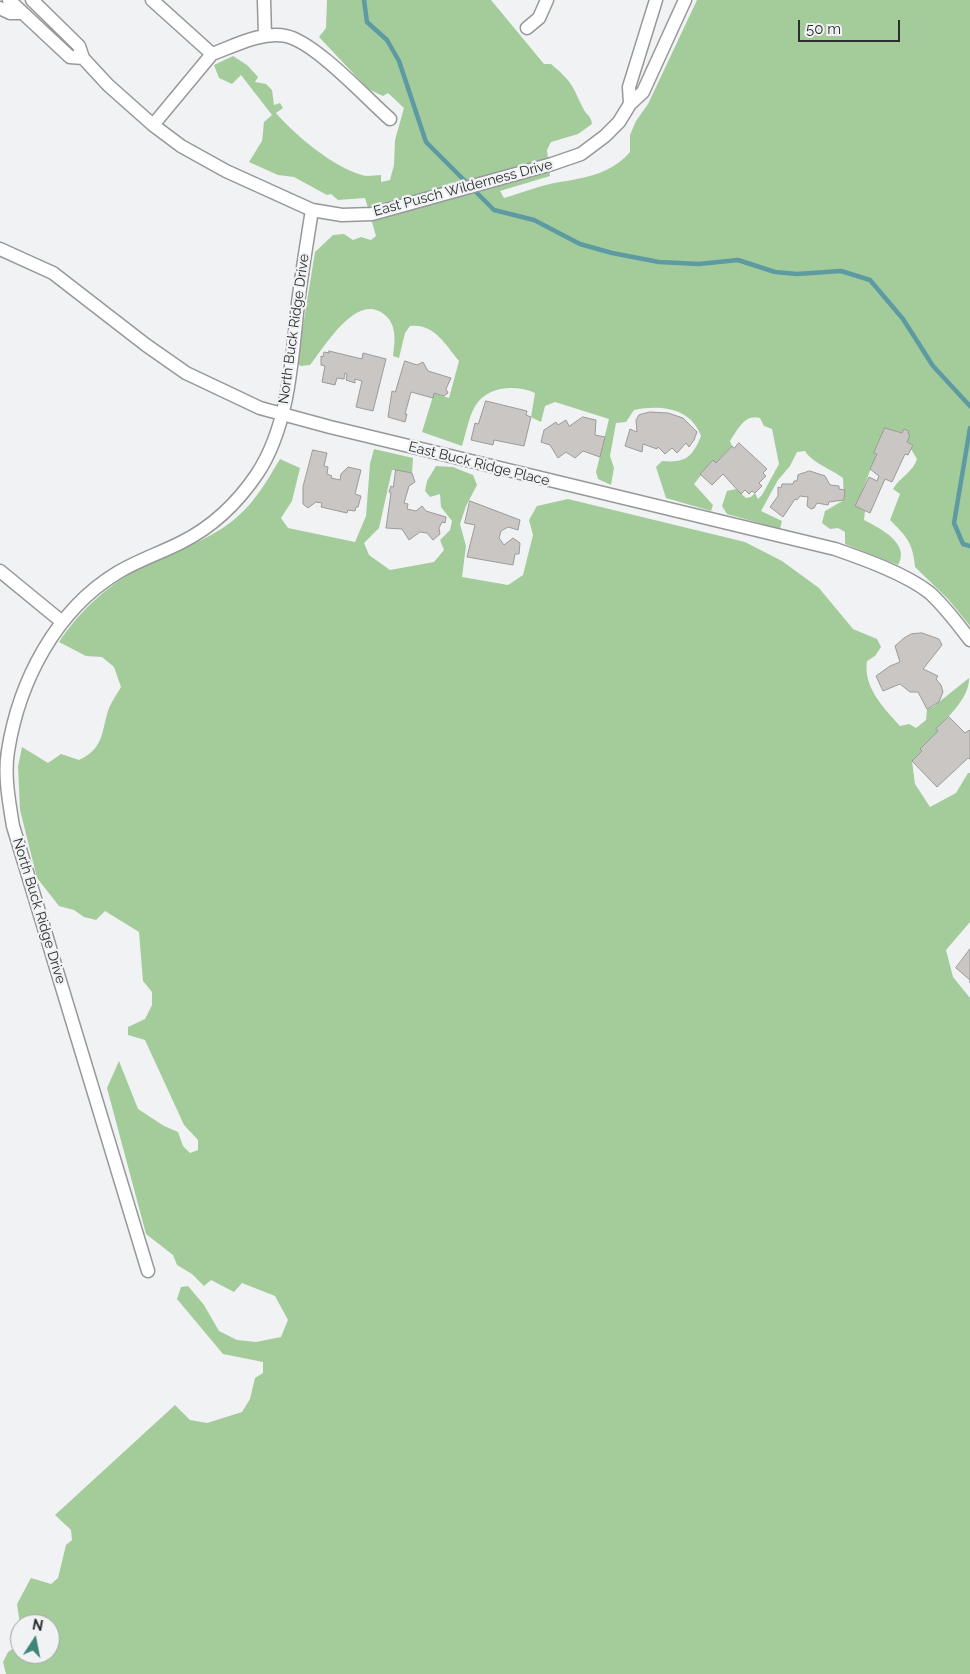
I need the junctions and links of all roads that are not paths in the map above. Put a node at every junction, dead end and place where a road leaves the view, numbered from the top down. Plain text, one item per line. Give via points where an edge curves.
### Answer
1 (9, 0) edge
2 (32, 0) edge
3 (152, 0) edge
4 (264, 0) edge
5 (547, 0) edge
6 (656, 0) edge
7 (685, 0) edge
8 (0, 8) edge
9 (23, 13) junction
10 (527, 28) dead end
11 (265, 36) junction
12 (212, 54) junction
13 (83, 58) junction
14 (630, 104) junction
15 (390, 119) dead end
16 (153, 125) junction
17 (312, 210) junction
18 (0, 249) edge
19 (281, 414) junction
20 (0, 571) edge
21 (62, 621) junction
22 (970, 640) edge
23 (4, 751) edge
24 (148, 1271) dead end

1 - 9 street, East Pusch Wilderness Drive
2 - 13 street, East Pusch Wilderness Drive via 80,46
3 - 12 street
4 - 11 street
5 - 10 street via 538,18
6 - 14 street via 629,87
7 - 14 street, East Pusch Wilderness Drive via 643,92
8 - 9 street via 10,13
9 - 13 street, East Pusch Wilderness Drive via 70,57
11 - 12 street
11 - 15 street via 286,36 314,51
12 - 16 street
13 - 16 street, East Pusch Wilderness Drive
14 - 17 street, East Pusch Wilderness Drive via 605,136 581,154 552,164 372,214 342,215
16 - 17 street, East Pusch Wilderness Drive via 181,146 226,171
17 - 19 street, North Buck Ridge Drive
18 - 19 street, East Buck Ridge Place via 53,274 186,373 260,408
19 - 21 street, North Buck Ridge Drive via 271,448 258,472 221,515 183,542 116,574
19 - 22 street, East Buck Ridge Place via 835,549 865,559 929,592
20 - 21 street
21 - 23 street, North Buck Ridge Drive via 34,668
23 - 24 street, North Buck Ridge Drive via 13,826

